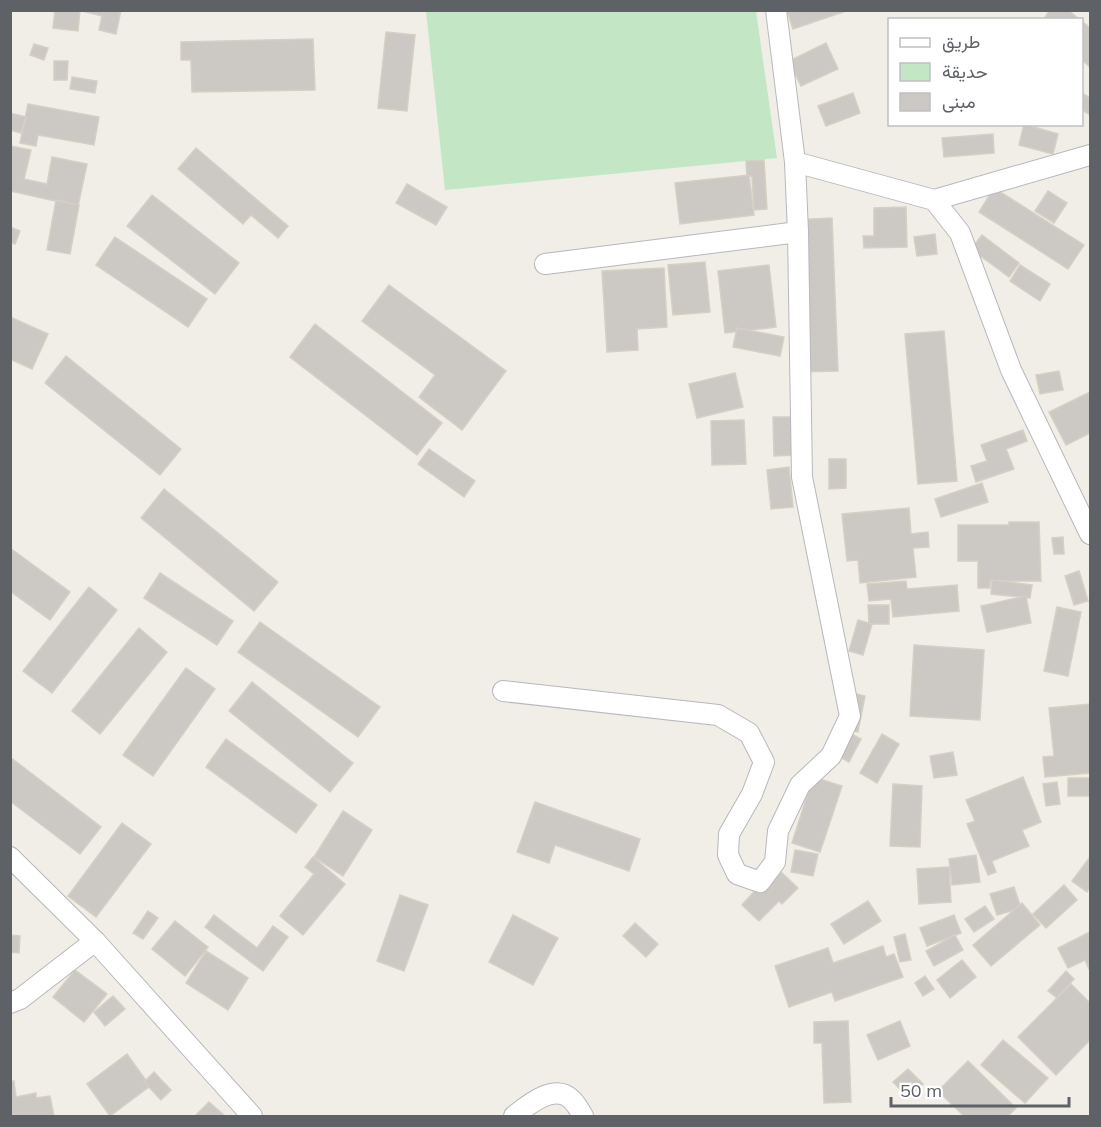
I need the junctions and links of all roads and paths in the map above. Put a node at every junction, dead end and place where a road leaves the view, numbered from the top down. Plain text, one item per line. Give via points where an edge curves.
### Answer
1 (776, 10) edge
2 (1090, 155) edge
3 (795, 162) junction
4 (934, 200) junction
5 (798, 232) junction
6 (544, 264) dead end
7 (1090, 534) edge
8 (503, 691) dead end
9 (10, 857) edge
10 (95, 941) junction
11 (10, 1003) edge
12 (252, 1116) edge
13 (514, 1116) edge
14 (583, 1116) edge

1 - 3 street
2 - 4 street
3 - 4 street
3 - 5 street
4 - 7 street via 960,233 1011,370
5 - 6 street
5 - 8 street via 802,477 850,716 831,756 800,785 778,831 775,862 760,882 737,874 728,855 729,834 752,794 764,762 749,733 718,716
9 - 10 street
10 - 11 street
10 - 12 street
13 - 14 street via 540,1097 558,1094 571,1099

